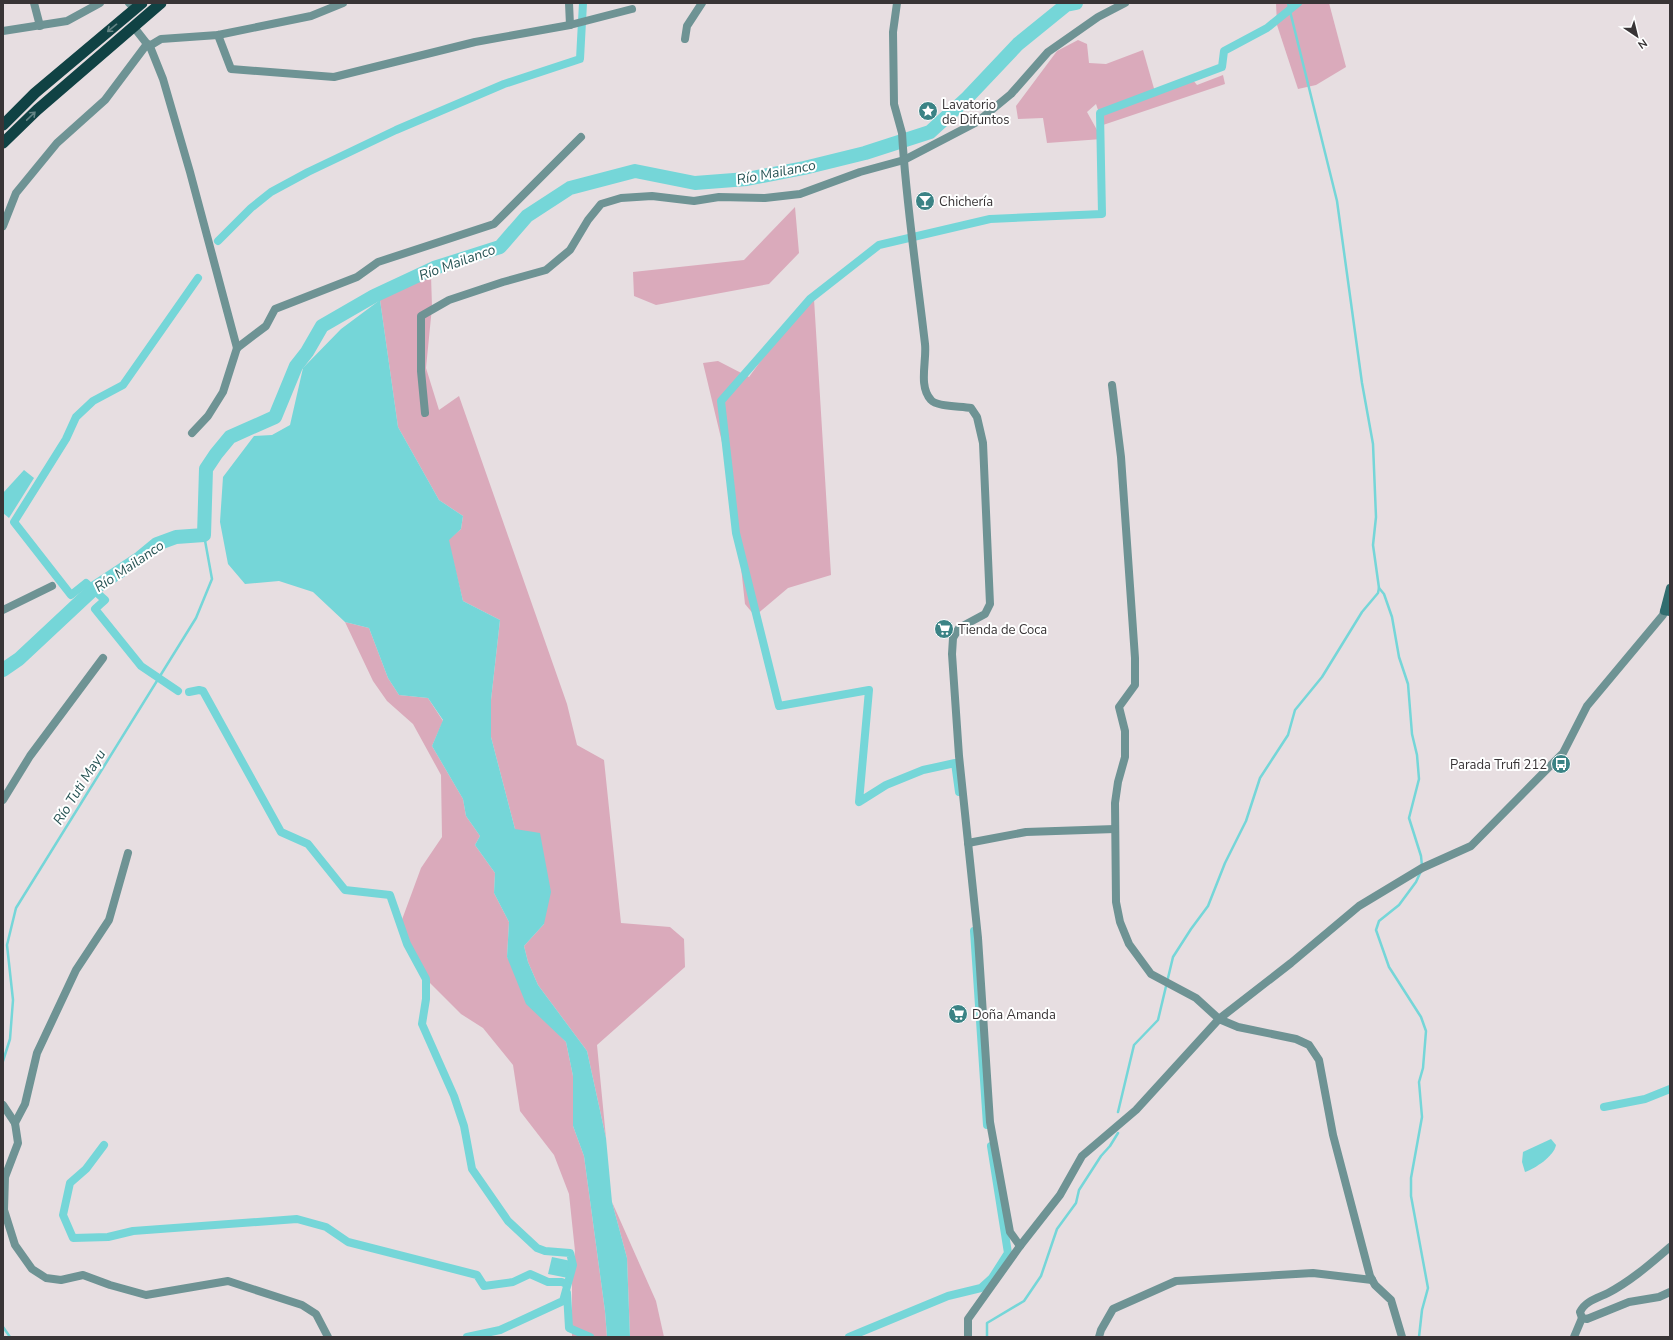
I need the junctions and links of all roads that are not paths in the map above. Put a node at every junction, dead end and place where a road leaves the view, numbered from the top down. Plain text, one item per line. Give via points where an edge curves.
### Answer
1 (34, 3) edge
2 (100, 3) edge
3 (161, 3) edge
4 (343, 3) edge
5 (569, 3) edge
6 (702, 3) edge
7 (897, 3) edge
8 (1125, 3) edge
9 (135, 5) edge
10 (632, 9) dead end
11 (570, 25) junction
12 (40, 26) junction
13 (133, 26) junction
14 (3, 31) edge
15 (218, 35) junction
16 (685, 39) dead end
17 (147, 44) junction
18 (3, 125) edge
19 (581, 137) dead end
20 (3, 143) edge
21 (904, 160) junction
22 (3, 226) edge
23 (237, 348) junction
24 (1112, 385) dead end
25 (425, 412) dead end
26 (192, 433) dead end
27 (52, 586) dead end
28 (1670, 588) edge
29 (3, 610) edge
30 (1667, 611) edge
31 (103, 658) dead end
32 (3, 800) edge
33 (1115, 829) junction
34 (968, 843) junction
35 (128, 853) dead end
36 (1219, 1020) junction
37 (3, 1105) edge
38 (15, 1123) junction
39 (1020, 1246) junction
40 (1670, 1247) edge
41 (1372, 1280) junction
42 (1670, 1292) edge
43 (1582, 1318) junction
44 (328, 1337) edge
45 (968, 1337) edge
46 (1100, 1337) edge
47 (1402, 1337) edge
48 (1574, 1337) edge

1 - 12 street
2 - 12 street via 67,21
3 - 13 highway
4 - 15 street via 311,16
5 - 11 street
6 - 16 street via 687,26
7 - 21 street via 893,32 894,104 902,133
8 - 21 street via 1098,17 1048,52 1011,94 977,122
9 -> 18 highway via 35,93
10 - 11 street
11 - 15 street via 475,42 334,76 231,69
12 - 14 street
13 - 17 street
20 -> 13 highway
15 - 17 street via 161,39 151,45
17 - 22 street via 105,100 58,143 16,193
17 - 23 street via 163,79
19 - 23 street via 494,224 378,262 357,277 275,309 266,326
21 - 25 street via 860,172 800,194 765,198 719,197 694,201 652,196 621,198 601,204 570,250 546,270 449,300 421,316 421,372
21 - 34 street via 926,349 924,389 931,400 941,405 971,408 977,417 983,443 990,604 985,614 959,628 953,638 952,654
23 - 26 street via 223,392 208,416
24 - 33 street via 1121,457 1135,658 1134,685 1119,707 1125,731 1125,757 1114,803
27 - 29 street
28 - 30 main road
30 - 36 street via 1587,706 1563,753 1471,846 1422,868 1359,906
31 - 32 street via 30,756
33 - 34 street via 1026,832
33 - 36 street via 1116,902 1120,922 1129,944 1151,974 1196,998
34 - 39 street via 978,938 990,1122 1010,1232
35 - 38 street via 109,920 76,970 38,1053 25,1104
36 - 39 street via 1136,1110 1082,1156 1060,1195
36 - 41 street via 1238,1027 1296,1038 1309,1045 1319,1060 1333,1135
37 - 38 street
38 - 44 street via 18,1143 5,1176 4,1210 15,1245 32,1269 46,1278 61,1280 83,1275 146,1294 228,1281 302,1305 316,1314
39 - 45 street via 968,1319
40 - 43 street via 1624,1284 1582,1307
41 - 46 street via 1313,1273 1176,1281 1113,1309 1101,1330
41 - 47 street via 1391,1300
42 - 43 street via 1659,1297 1629,1302 1599,1315
43 - 48 street

